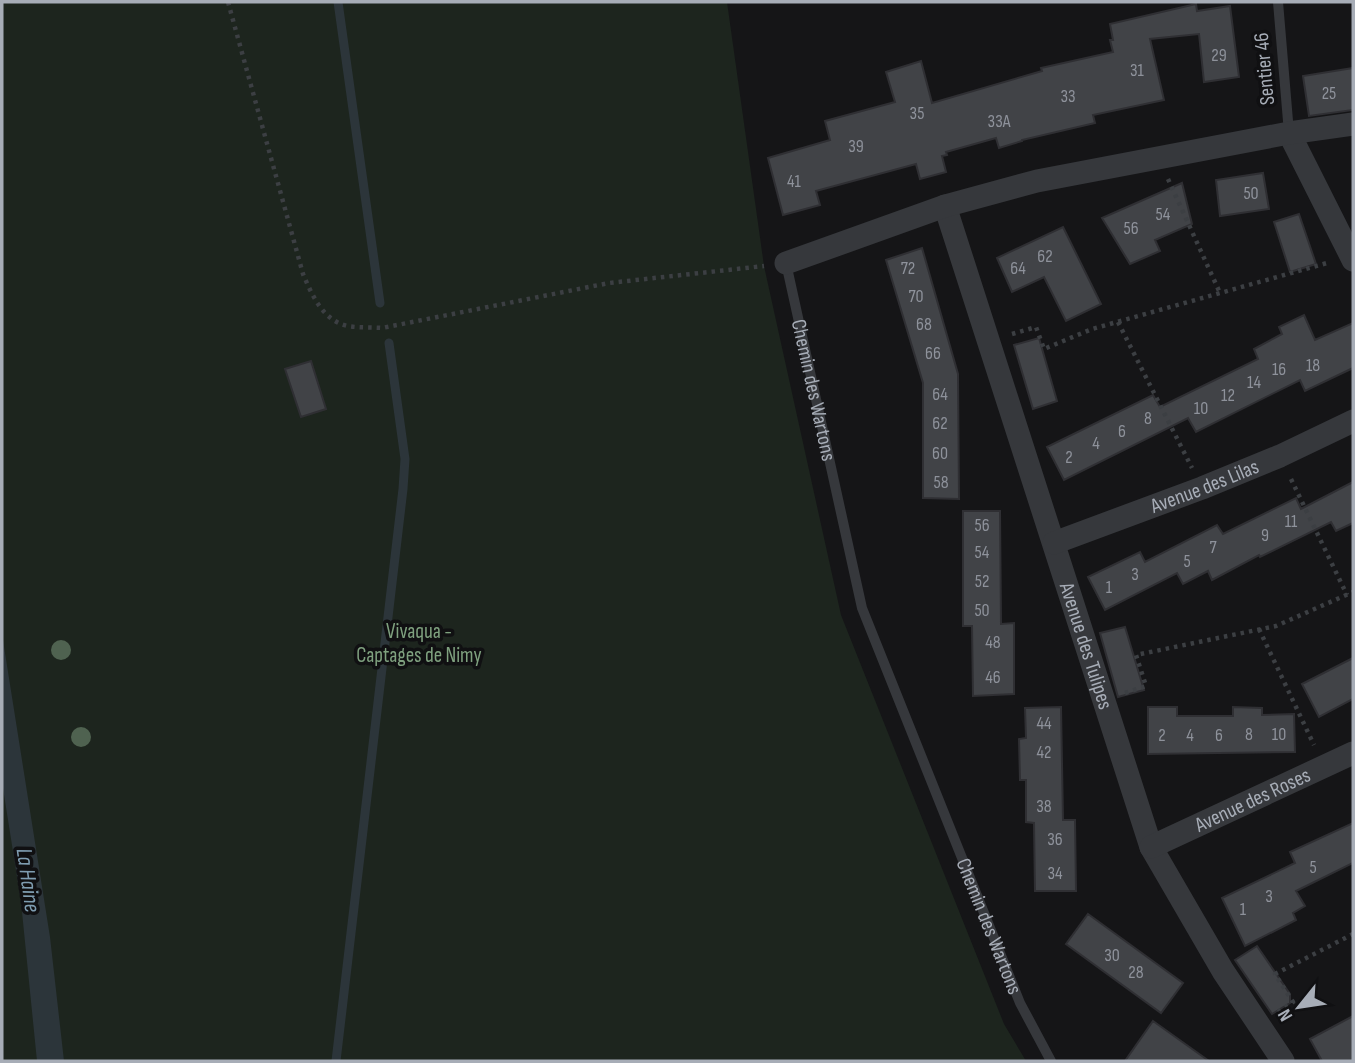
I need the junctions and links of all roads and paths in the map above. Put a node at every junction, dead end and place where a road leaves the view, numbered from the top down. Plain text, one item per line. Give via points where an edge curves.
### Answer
1 (228, 2) edge
2 (1278, 2) edge
3 (1353, 124) edge
4 (1289, 133) junction
5 (1159, 158) junction
6 (945, 206) junction
7 (1352, 258) edge
8 (786, 263) junction
9 (1220, 293) junction
10 (1118, 322) junction
11 (988, 342) junction
12 (1353, 421) edge
13 (1280, 456) junction
14 (1202, 488) junction
15 (1054, 543) junction
16 (1353, 592) edge
17 (1347, 594) junction
18 (1259, 629) junction
19 (1103, 700) junction
20 (1353, 753) edge
21 (1324, 767) junction
22 (1151, 847) junction
23 (1353, 934) edge
24 (1258, 1024) junction
25 (1051, 1061) edge
26 (1283, 1061) edge

1 - 8 path via 303,274 315,303 346,326 382,328 609,283
2 - 4 lane, Sentier 46
3 - 4 street
4 - 5 street
4 - 7 street
5 - 6 street via 1037,180
5 - 9 path
6 - 8 street
6 - 11 street, Avenue des Tulipes
7 - 9 path
8 - 25 lane, Chemin des Wartons via 862,608 1020,1003
9 - 10 path
10 - 11 path via 1091,328 1044,349 1036,327
10 - 14 path
11 - 15 street, Avenue des Tulipes
12 - 13 street, Avenue des Lilas
13 - 14 street, Avenue des Lilas
13 - 17 path
14 - 15 street, Avenue des Lilas
15 - 19 street, Avenue des Tulipes
16 - 17 path
17 - 18 path
18 - 19 path via 1136,655 1146,686
18 - 21 path
19 - 22 street, Avenue des Tulipes
20 - 21 street, Avenue des Roses
21 - 22 street, Avenue des Roses
22 - 24 street, Avenue des Tulipes
23 - 24 path via 1275,974 1293,1002
24 - 26 street, Avenue des Tulipes

